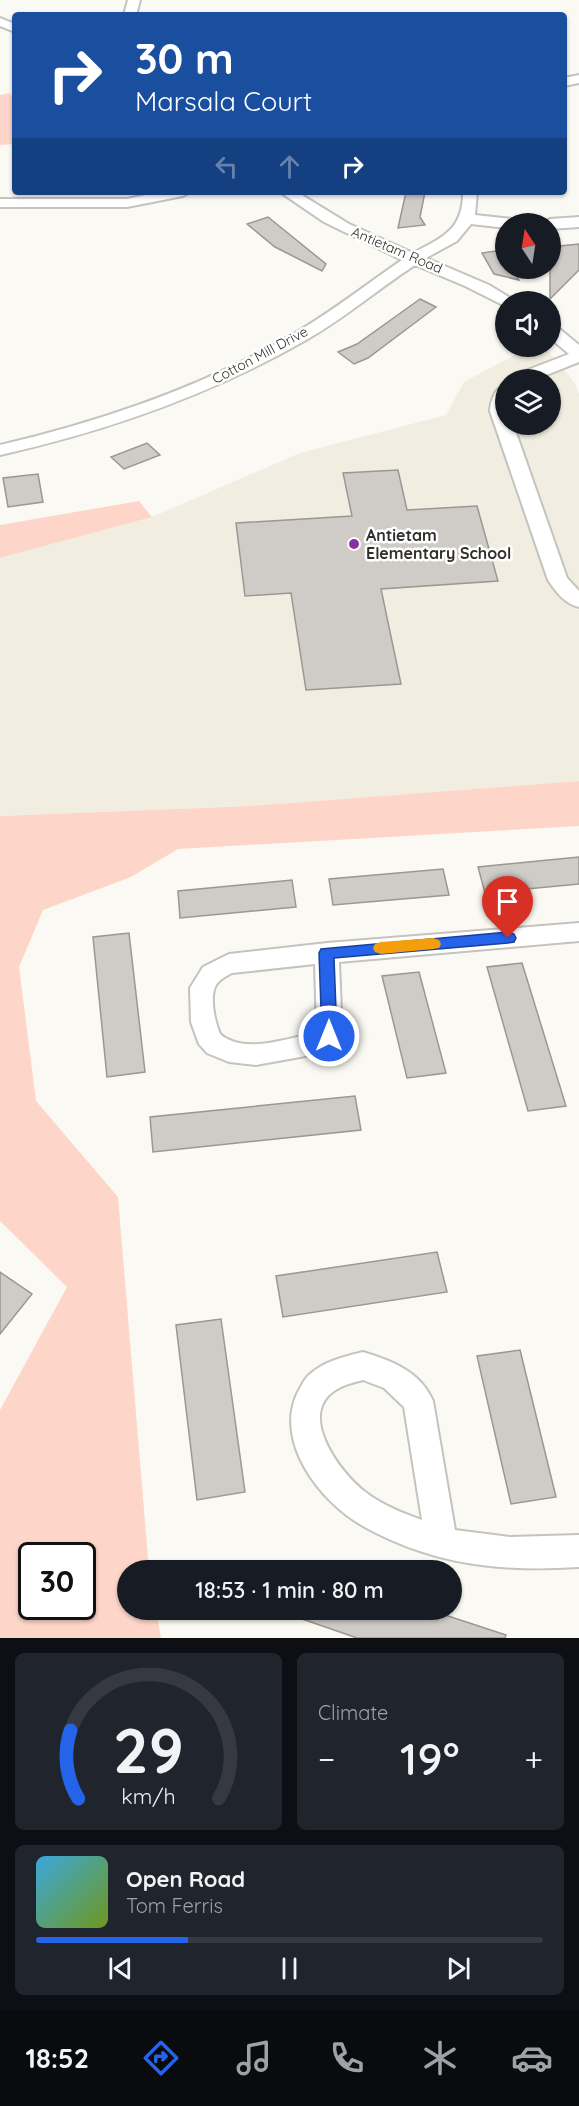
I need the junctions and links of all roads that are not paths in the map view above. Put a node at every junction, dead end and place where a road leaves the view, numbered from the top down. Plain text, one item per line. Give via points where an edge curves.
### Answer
1 (167, 195) edge
2 (292, 195) edge
3 (470, 195) edge
4 (0, 203) edge
5 (467, 219) junction
6 (495, 222) edge
7 (579, 222) edge
8 (561, 223) edge
9 (413, 259) junction
10 (495, 295) edge
11 (561, 339) edge
12 (579, 355) edge
13 (545, 369) edge
14 (507, 435) edge
15 (0, 450) edge
16 (579, 601) edge
17 (579, 932) edge
18 (327, 953) junction
19 (441, 1543) junction
20 (579, 1551) edge

1 - 4 street via 126,203
2 - 9 street, Antietam Road via 336,223
3 - 5 street
5 - 6 street
5 - 9 street, Cotton Mill Drive via 450,240
7 - 8 street
9 - 10 street, Antietam Road
9 - 15 street, Cotton Mill Drive via 339,313 221,377 124,415
11 - 12 street
12 - 13 street
14 - 16 street via 558,580
17 - 18 street
18 - 18 street via 219,968 202,986 200,1000 210,1040 237,1054 322,1042 330,1030
19 - 19 street via 394,1526 353,1502 332,1482 316,1458 307,1422 306,1404 326,1377 344,1368 363,1366 390,1374 406,1385 418,1401
19 - 20 street via 523,1555

